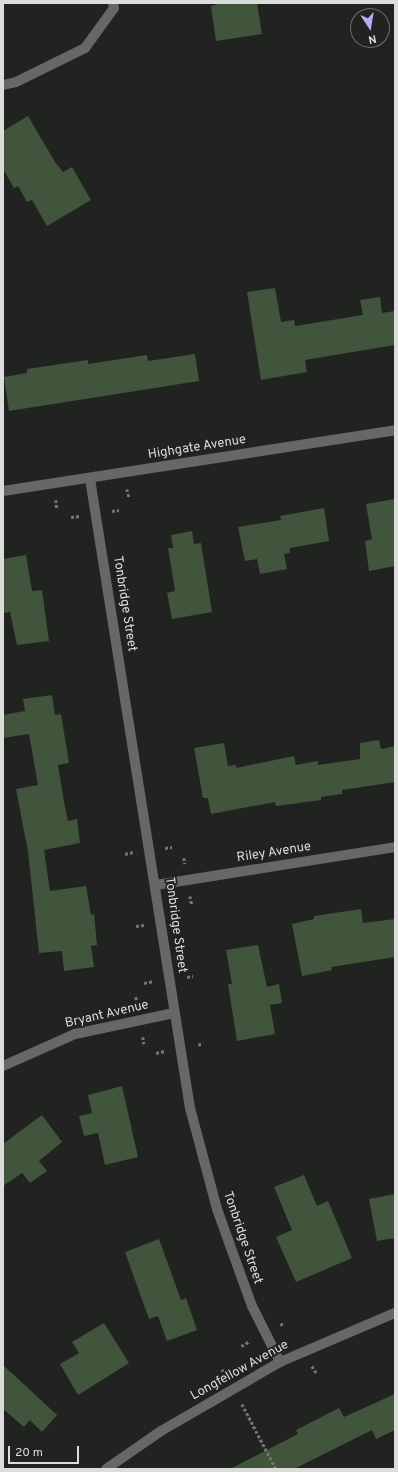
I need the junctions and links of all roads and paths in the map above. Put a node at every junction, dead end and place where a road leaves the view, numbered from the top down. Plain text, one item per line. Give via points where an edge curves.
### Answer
1 (114, 3) edge
2 (3, 85) edge
3 (395, 430) edge
4 (90, 479) junction
5 (127, 488) dead end
6 (3, 492) edge
7 (129, 498) dead end
8 (56, 499) dead end
9 (58, 509) dead end
10 (80, 516) dead end
11 (71, 517) dead end
12 (395, 847) edge
13 (134, 852) dead end
14 (124, 854) dead end
15 (156, 885) junction
16 (190, 896) dead end
17 (192, 905) dead end
18 (145, 925) dead end
19 (136, 926) dead end
20 (154, 981) dead end
21 (144, 983) dead end
22 (174, 1013) junction
23 (142, 1034) dead end
24 (144, 1044) dead end
25 (165, 1051) dead end
26 (156, 1053) dead end
27 (3, 1066) edge
28 (395, 1313) edge
29 (250, 1341) dead end
30 (241, 1346) dead end
31 (280, 1362) junction
32 (312, 1365) dead end
33 (317, 1374) dead end
34 (241, 1402) dead end
35 (106, 1469) edge
36 (276, 1469) edge

1 - 2 street via 114,8 85,48 16,82
3 - 4 street, Highgate Avenue
4 - 6 street, Highgate Avenue
4 - 15 street, Tonbridge Street
5 - 7 path
8 - 9 path
10 - 11 path
12 - 15 street, Riley Avenue
13 - 14 path
15 - 22 street, Tonbridge Street
16 - 17 path
18 - 19 path
20 - 21 path
22 - 27 street, Bryant Avenue via 75,1034
22 - 31 street, Tonbridge Street via 190,1108 216,1209 252,1306
23 - 24 path
25 - 26 path
28 - 31 street, Longfellow Avenue
29 - 30 path
31 - 35 street, Longfellow Avenue via 161,1431
32 - 33 path
34 - 36 path

